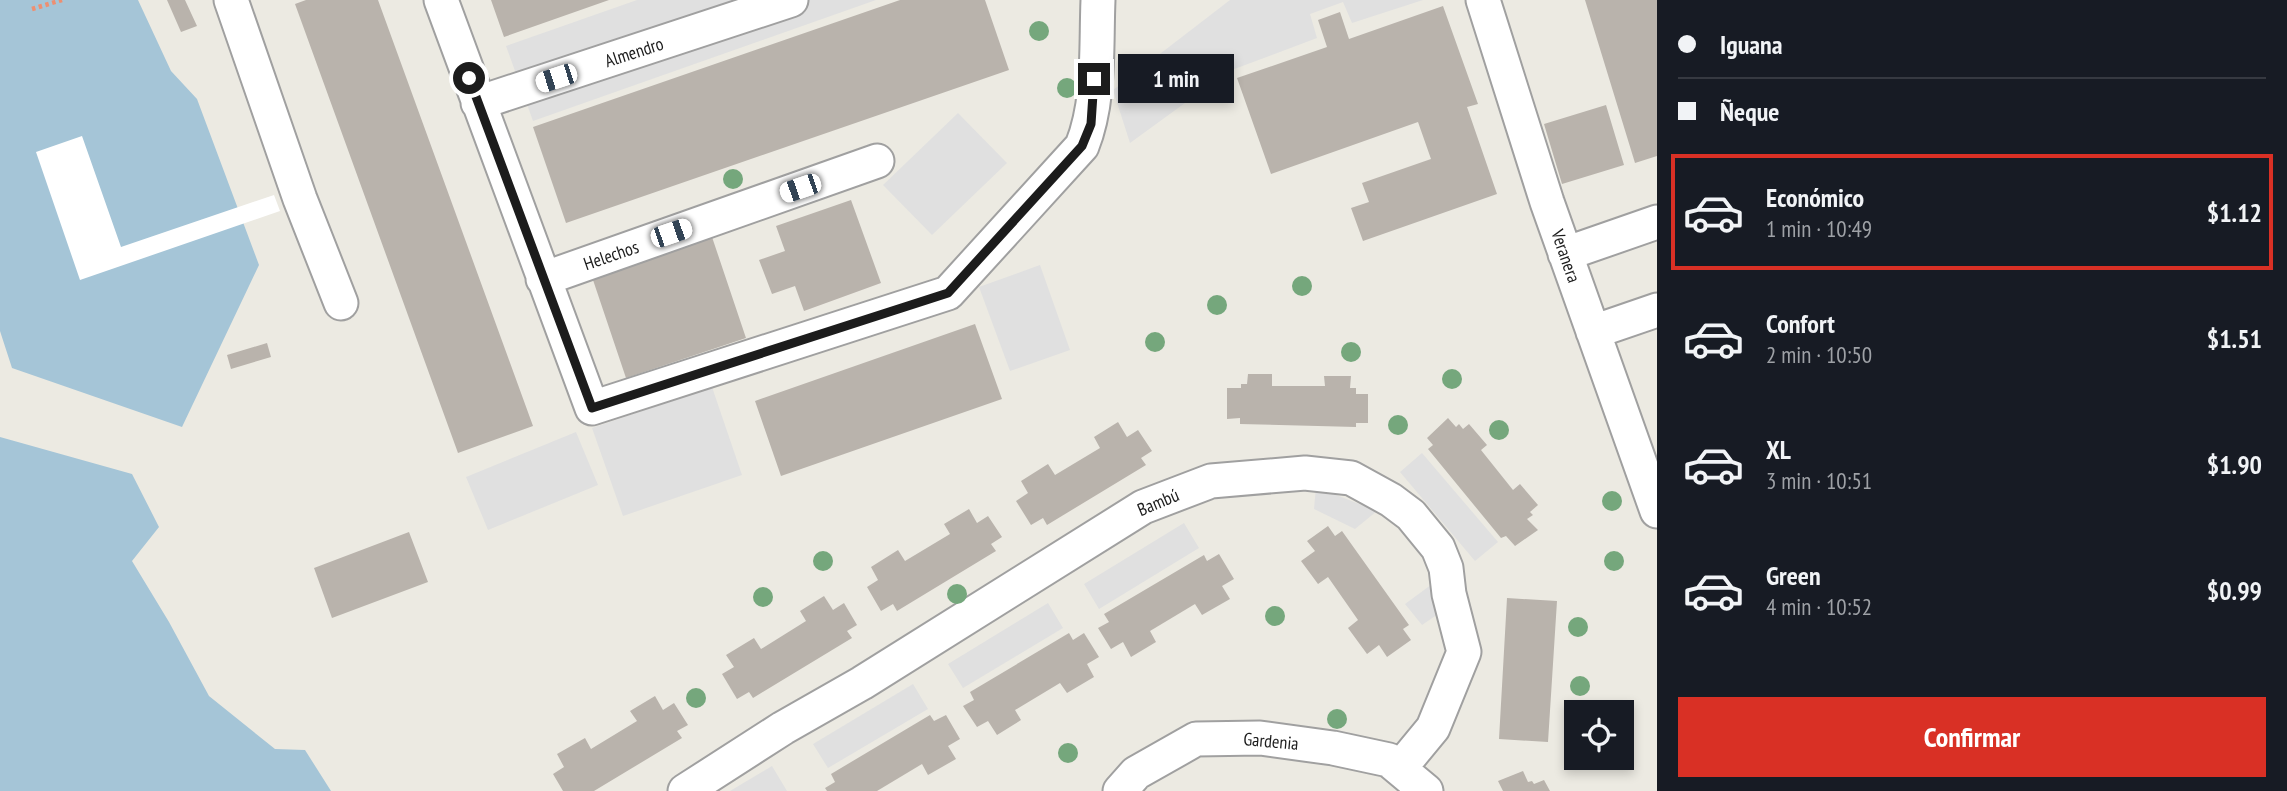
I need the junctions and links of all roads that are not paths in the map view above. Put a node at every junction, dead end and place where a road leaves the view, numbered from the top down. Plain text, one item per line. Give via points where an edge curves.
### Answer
1 (231, 0) edge
2 (441, 0) edge
3 (791, 0) edge
4 (1098, 0) edge
5 (1483, 0) edge
6 (478, 103) junction
7 (877, 161) dead end
8 (1657, 222) edge
9 (1565, 254) junction
10 (543, 279) junction
11 (341, 303) dead end
12 (1657, 310) edge
13 (1593, 332) junction
14 (1657, 510) edge
15 (1400, 768) junction
16 (685, 791) edge
17 (1120, 791) edge
18 (1426, 791) edge

1 - 11 lane
2 - 6 lane
3 - 6 lane, Almendro
4 - 10 lane via 1092,115 1082,146 948,293 592,408
5 - 9 lane, Veranera
6 - 10 lane
7 - 10 lane, Helechos
8 - 9 lane
9 - 13 lane, Veranera
12 - 13 lane
13 - 14 lane, Veranera
15 - 16 lane, Bambú via 1433,728 1464,652 1446,568 1438,548 1411,515 1391,500 1351,478 1305,473 1211,481 1143,507
15 - 17 lane, Gardenia via 1389,760 1333,748 1260,738 1196,739 1136,773
15 - 18 lane, Gardenia

